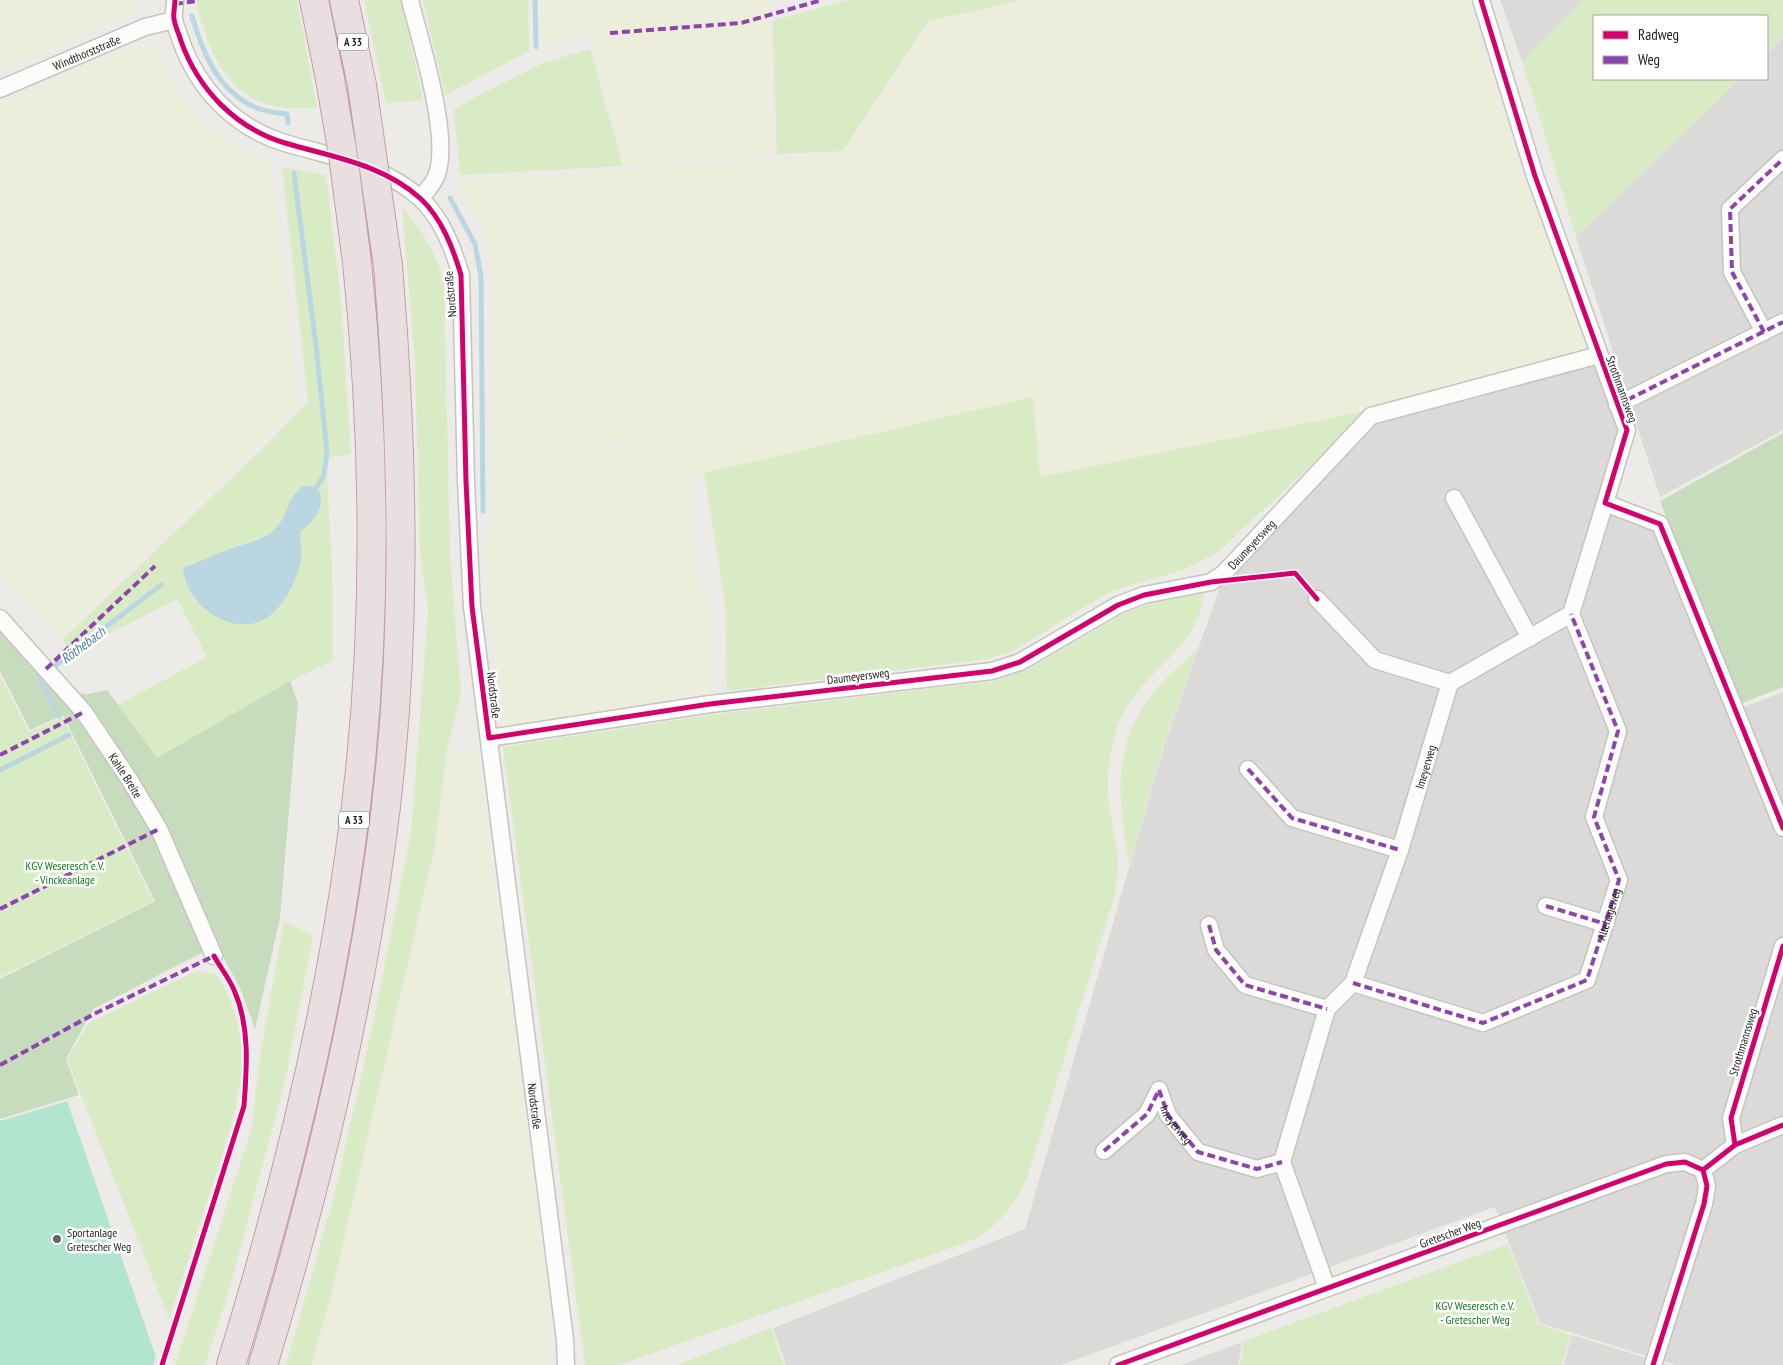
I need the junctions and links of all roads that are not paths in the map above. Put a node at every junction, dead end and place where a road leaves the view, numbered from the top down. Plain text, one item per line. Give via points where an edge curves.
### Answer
1 (174, 0) edge
2 (314, 0) edge
3 (344, 0) edge
4 (410, 0) edge
5 (1481, 0) edge
6 (174, 20) junction
7 (0, 88) edge
8 (1783, 159) edge
9 (421, 199) junction
10 (1783, 322) edge
11 (1764, 332) junction
12 (1600, 355) junction
13 (1617, 405) junction
14 (1454, 498) dead end
15 (1605, 504) junction
16 (1317, 599) dead end
17 (1571, 614) junction
18 (0, 618) edge
19 (1530, 638) junction
20 (1450, 683) junction
21 (489, 738) junction
22 (1248, 769) dead end
23 (1783, 828) edge
24 (1400, 850) junction
25 (1546, 906) dead end
26 (1606, 924) junction
27 (1209, 925) dead end
28 (1783, 946) edge
29 (214, 956) dead end
30 (1353, 983) junction
31 (1327, 1009) junction
32 (1783, 1125) edge
33 (1735, 1145) junction
34 (1104, 1151) dead end
35 (1282, 1162) junction
36 (1703, 1170) junction
37 (1327, 1288) junction
38 (231, 1365) edge
39 (263, 1365) edge
40 (566, 1365) edge
41 (1118, 1365) edge
42 (1653, 1365) edge

1 - 6 street, Nordstraße
2 - 38 highway, A 33, bridge via 344,155 366,351 372,508 370,616 351,849 326,1000 295,1138
3 - 39 highway, A 33, bridge via 362,85 388,266 399,422 400,555 393,725 380,851 356,1003 325,1143
4 - 9 street via 436,111 441,148 436,176
5 - 12 street, Strothmannsweg via 1535,176
6 - 7 street, Windthorststraße via 144,27
6 - 9 street, Nordstraße via 186,55 202,85 225,109 255,129 283,142 357,162 393,179
8 - 11 street via 1730,210 1732,272
9 - 21 street, Nordstraße via 453,246 461,275 472,607
10 - 11 street
11 - 13 street
12 - 13 street, Strothmannsweg
12 - 21 street, Daumeyersweg via 1371,416 1223,574 1211,582 1144,595 1118,604 1020,662 992,670 710,704
13 - 15 street, Strothmannsweg via 1627,430
14 - 19 street
15 - 17 street
15 - 23 street via 1660,524
16 - 20 street via 1375,660
17 - 19 street
17 - 26 street, Altehageweg via 1618,731 1594,817 1620,880
18 - 29 street, Kahle Breite via 84,712 129,779 159,829
19 - 20 street
20 - 24 street, Imeyerweg
21 - 40 street, Nordstraße
22 - 24 street via 1292,818
24 - 30 street, Imeyerweg
25 - 26 street
26 - 30 street, Altehageweg via 1588,980 1483,1023
27 - 31 street via 1216,950 1245,985
28 - 33 street, Strothmannsweg via 1731,1118
30 - 31 street, Imeyerweg
31 - 35 street, Imeyerweg
32 - 33 street
33 - 36 street
34 - 35 street, Imeyerweg via 1147,1114 1159,1090 1168,1115 1198,1152 1257,1169
35 - 37 street
36 - 37 street, Gretescher Weg via 1686,1162 1666,1164
36 - 42 street via 1707,1186 1704,1204
37 - 41 street, Gretescher Weg

